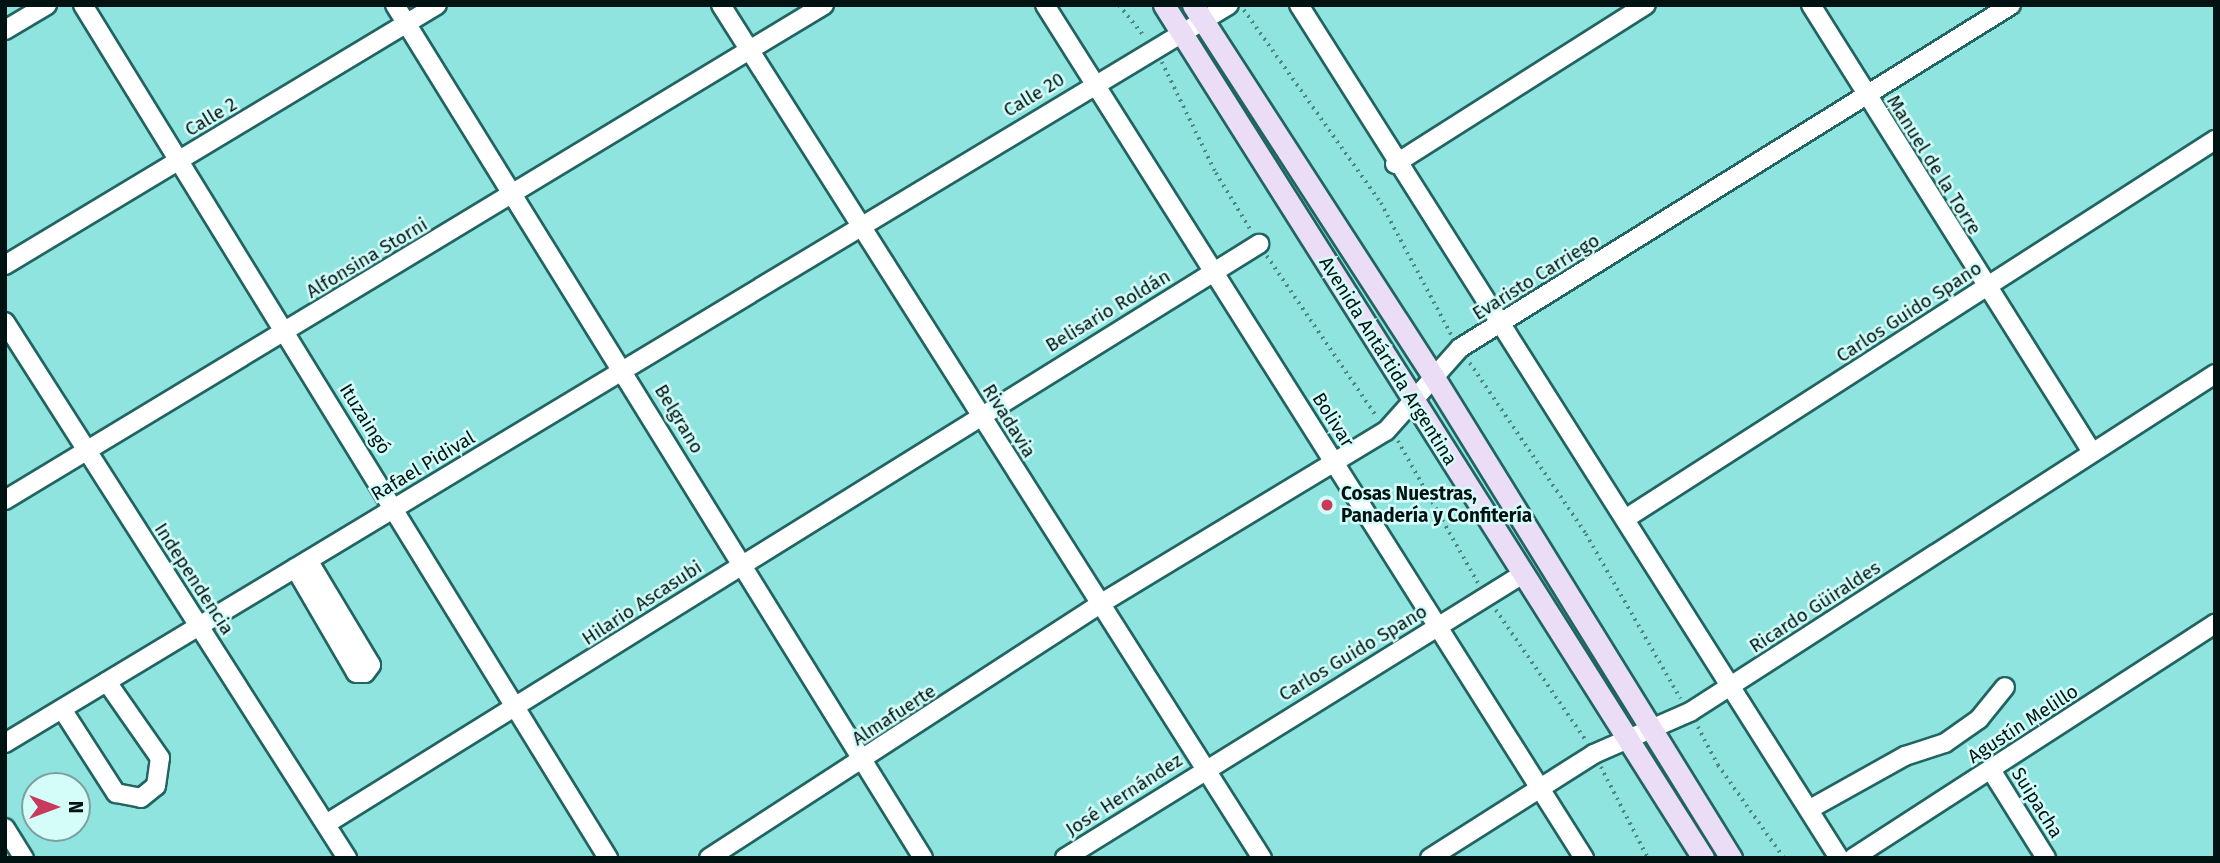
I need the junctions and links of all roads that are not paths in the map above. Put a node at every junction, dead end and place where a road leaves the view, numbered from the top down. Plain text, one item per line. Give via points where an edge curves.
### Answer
1 (47, 5) edge
2 (83, 5) edge
3 (395, 5) edge
4 (438, 5) edge
5 (721, 5) edge
6 (824, 5) edge
7 (1045, 5) edge
8 (1164, 5) edge
9 (1229, 5) edge
10 (1298, 5) edge
11 (1646, 5) edge
12 (1811, 5) edge
13 (2011, 5) edge
14 (1198, 13) edge
15 (407, 24) junction
16 (5, 30) edge
17 (1181, 33) junction
18 (749, 50) junction
19 (1096, 82) junction
20 (1868, 98) junction
21 (2215, 140) edge
22 (180, 160) junction
23 (1395, 164) junction
24 (514, 194) junction
25 (862, 224) junction
26 (1259, 244) road end
27 (5, 265) edge
28 (1214, 270) junction
29 (1986, 288) junction
30 (5, 322) edge
31 (1499, 324) junction
32 (285, 332) junction
33 (624, 369) junction
34 (1433, 376) junction
35 (2210, 377) edge
36 (2215, 397) edge
37 (1415, 405) junction
38 (979, 414) junction
39 (87, 452) junction
40 (2092, 452) junction
41 (1335, 463) junction
42 (5, 500) edge
43 (396, 507) junction
44 (1625, 519) junction
45 (302, 564) junction
46 (742, 564) junction
47 (1522, 574) junction
48 (1100, 604) junction
49 (2215, 624) edge
50 (1437, 625) junction
51 (200, 627) junction
52 (107, 682) junction
53 (1734, 684) junction
54 (2005, 687) dead end
55 (517, 708) junction
56 (62, 709) junction
57 (1650, 728) junction
58 (1626, 737) junction
59 (5, 743) edge
60 (863, 761) junction
61 (1205, 768) junction
62 (1992, 770) junction
63 (1541, 789) junction
64 (1810, 809) junction
65 (326, 824) junction
66 (5, 828) edge
67 (24, 858) edge
68 (347, 858) edge
69 (608, 858) edge
70 (709, 858) edge
71 (923, 858) edge
72 (1065, 858) edge
73 (1262, 858) edge
74 (1430, 858) edge
75 (1584, 858) edge
76 (1703, 858) edge
77 (1731, 858) edge
78 (1839, 858) edge
79 (1853, 858) edge
80 (2046, 858) edge

1 - 16 street
2 - 22 street, Ituzaingó
3 - 15 street, Belgrano
4 - 15 street, Calle 2
5 - 18 street, Rivadavia
6 - 18 street, Alfonsina Storni
7 - 19 street, Bolivar
8 - 17 main road, Avenida Antártida Argentina
9 - 14 street, Calle 20
10 - 23 street
11 - 23 street
12 - 20 street, Manuel de la Torre
13 - 20 street, Evaristo Carriego
14 - 17 street, Calle 20
14 - 34 main road, Avenida Antártida Argentina
15 - 22 street, Calle 2
15 - 24 street, Belgrano
17 - 19 street, Calle 20
17 - 37 main road, Avenida Antártida Argentina
18 - 24 street, Alfonsina Storni
18 - 25 street, Rivadavia
19 - 25 street, Calle 20
19 - 28 street, Bolivar
20 - 29 street, Manuel de la Torre
20 - 31 street, Evaristo Carriego
21 - 29 street, Carlos Guido Spano
22 - 27 street, Calle 2
22 - 32 street, Ituzaingó
23 - 31 street
24 - 32 street, Alfonsina Storni
24 - 33 street, Belgrano
25 - 33 street, Rafael Pidival
25 - 38 street, Rivadavia
26 - 28 street, Belisario Roldán
28 - 38 street, Belisario Roldán
28 - 41 street, Bolivar
29 - 40 street, Manuel de la Torre
29 - 44 street, Carlos Guido Spano
30 - 39 street, Independencia
31 - 34 street, Evaristo Carriego via 1460,348
31 - 44 street
32 - 39 street, Alfonsina Storni
32 - 43 street, Ituzaingó
33 - 43 street, Rafael Pidival
33 - 46 street, Belgrano
34 - 37 street, Evaristo Carriego
34 - 57 main road, Avenida Antártida Argentina
35 - 36 street
35 - 40 street, Ricardo Güiraldes
37 - 41 street, Evaristo Carriego via 1387,431
37 - 47 main road, Avenida Antártida Argentina
38 - 46 street, Hilario Ascasubi
38 - 48 street, Rivadavia
39 - 42 street, Alfonsina Storni
39 - 51 street, Independencia
40 - 53 street, Ricardo Güiraldes
41 - 48 street, Evaristo Carriego
41 - 50 street, Bolivar
43 - 45 street, Rafael Pidival
43 - 55 street, Ituzaingó
44 - 53 street
45 - 45 street via 356,673 365,673 371,665
45 - 51 street, Rafael Pidival
46 - 55 street, Hilario Ascasubi
46 - 60 street, Belgrano
47 - 50 street, Carlos Guido Spano
47 - 58 main road, Avenida Antártida Argentina
48 - 60 street, Almafuerte
48 - 61 street, Rivadavia
49 - 62 street, Agustín Melillo
50 - 61 street, Carlos Guido Spano
50 - 63 street, Bolivar
51 - 52 street, Rafael Pidival
51 - 65 street, Independencia
52 - 56 street, Rafael Pidival
52 - 56 street via 160,758 156,786 141,798 116,793
53 - 57 street, Ricardo Güiraldes via 1690,712
53 - 64 street
54 - 64 street via 1979,719 1945,743 1905,756
55 - 65 street, Hilario Ascasubi
55 - 69 street, Ituzaingó
56 - 59 street, Rafael Pidival
57 - 58 street, Ricardo Güiraldes
57 - 77 main road, Avenida Antártida Argentina
58 - 63 street, Ricardo Güiraldes
58 - 76 main road, Avenida Antártida Argentina
60 - 70 street, Almafuerte
60 - 71 street, Belgrano
61 - 72 street, José Hernández
61 - 73 street, Rivadavia
62 - 79 street, Agustín Melillo
62 - 80 street, Suipacha
63 - 74 street, Ricardo Güiraldes
63 - 75 street, Bolivar
64 - 78 street
65 - 68 street, Independencia
66 - 67 street

